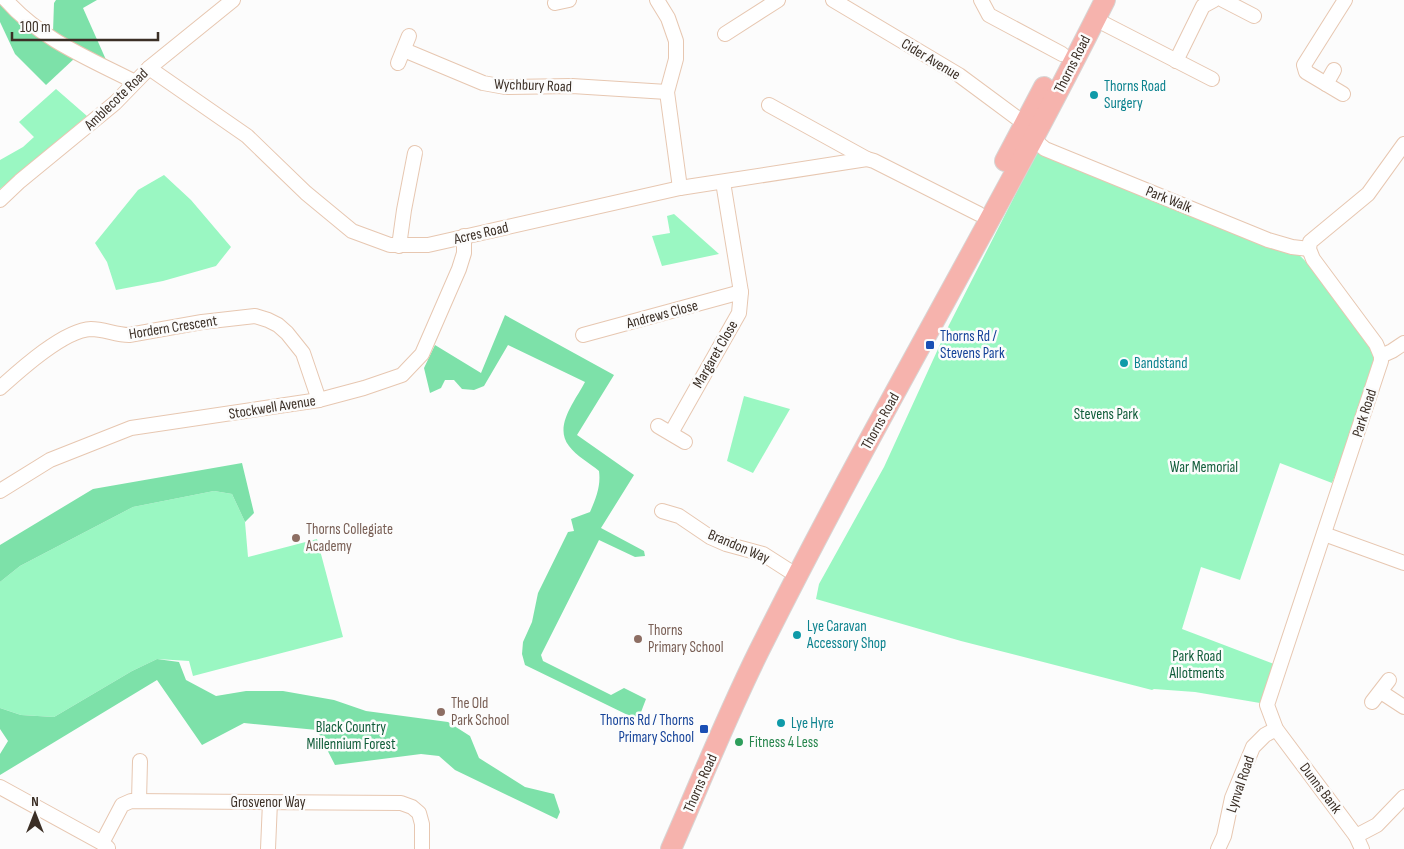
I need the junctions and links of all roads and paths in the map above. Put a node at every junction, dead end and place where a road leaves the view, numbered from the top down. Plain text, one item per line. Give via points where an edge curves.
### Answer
1 (6, 0) edge
2 (232, 0) edge
3 (657, 0) edge
4 (778, 0) edge
5 (832, 0) edge
6 (981, 0) edge
7 (1105, 0) edge
8 (1214, 0) edge
9 (1223, 0) edge
10 (1345, 0) edge
11 (1093, 10) edge
12 (1254, 16) dead end
13 (733, 32) dead end
14 (410, 36) dead end
15 (404, 50) junction
16 (1062, 54) junction
17 (1176, 61) junction
18 (398, 63) dead end
19 (149, 68) junction
20 (1334, 70) dead end
21 (1212, 79) dead end
22 (135, 82) junction
23 (1326, 84) junction
24 (667, 92) junction
25 (1343, 94) dead end
26 (769, 105) dead end
27 (1029, 131) junction
28 (1404, 144) edge
29 (415, 153) dead end
30 (867, 159) junction
31 (723, 182) junction
32 (680, 188) junction
33 (0, 200) edge
34 (979, 214) junction
35 (464, 236) junction
36 (399, 246) junction
37 (1309, 249) junction
38 (741, 292) junction
39 (583, 335) dead end
40 (1404, 343) edge
41 (1381, 356) junction
42 (0, 388) edge
43 (319, 400) junction
44 (658, 426) dead end
45 (671, 433) junction
46 (685, 442) dead end
47 (0, 491) edge
48 (662, 511) dead end
49 (1324, 534) junction
50 (1404, 563) edge
51 (788, 570) junction
52 (1389, 680) dead end
53 (1404, 707) edge
54 (1276, 728) junction
55 (140, 761) dead end
56 (0, 787) edge
57 (1404, 797) edge
58 (139, 801) junction
59 (270, 802) junction
60 (1359, 843) edge
61 (105, 846) edge
62 (268, 849) edge
63 (422, 849) edge
64 (656, 849) edge
65 (671, 849) edge
66 (1218, 849) edge

1 - 22 street via 20,16 56,42
2 - 19 street, Amblecote Road
3 - 24 street via 676,41 676,59
4 - 13 street
5 - 27 street, Cider Avenue via 959,75
6 - 16 street via 989,15
7 - 11 highway, Thorns Road
8 - 17 street via 1203,6
9 - 12 street
10 - 23 street via 1304,65 1306,72
11 - 16 highway, Thorns Road
11 - 17 street
11 - 27 highway, Thorns Road
14 - 15 street
15 - 18 street
15 - 24 street, Wychbury Road via 483,83 505,87 572,86
16 - 27 highway, Thorns Road
17 - 21 street
19 - 22 street, Amblecote Road
19 - 36 street, Acres Road via 247,136 352,231
20 - 23 street
22 - 33 street, Amblecote Road via 116,103
23 - 25 street
24 - 32 street
26 - 30 street
27 - 34 highway, Thorns Road
27 - 37 street, Park Walk via 1045,149 1268,240
27 - 65 highway, Thorns Road via 764,640
28 - 37 street via 1368,194 1310,242
29 - 36 street
30 - 31 street, Acres Road
30 - 34 street
31 - 32 street, Acres Road
31 - 38 street, Margaret Close
32 - 35 street, Acres Road
34 - 51 highway, Thorns Road
35 - 36 street, Acres Road via 428,245
35 - 43 street, Stockwell Avenue via 464,254 459,269 422,354 402,375
37 - 41 street via 1376,344
38 - 39 street, Andrews Close
38 - 45 street, Margaret Close via 739,313
40 - 41 street
41 - 49 street, Park Road
42 - 43 street, Hordern Crescent via 58,341 80,330 130,335 255,316 278,325 294,340 303,353
43 - 47 street, Stockwell Avenue via 131,428 50,460
44 - 45 street
45 - 46 street
48 - 51 street, Brandon Way via 679,516 726,544 763,554
49 - 50 street
49 - 54 street, Park Road via 1267,705
51 - 64 highway, Thorns Road via 748,648
52 - 53 street via 1377,697
54 - 60 street, Dunns Bank
54 - 66 street, Lynval Road via 1253,748 1232,798
55 - 58 street
56 - 61 street
57 - 60 street
58 - 59 street, Grosvenor Way
58 - 61 street, Grosvenor Way via 122,805
59 - 62 street
59 - 63 street, Grosvenor Way via 401,803 420,813

